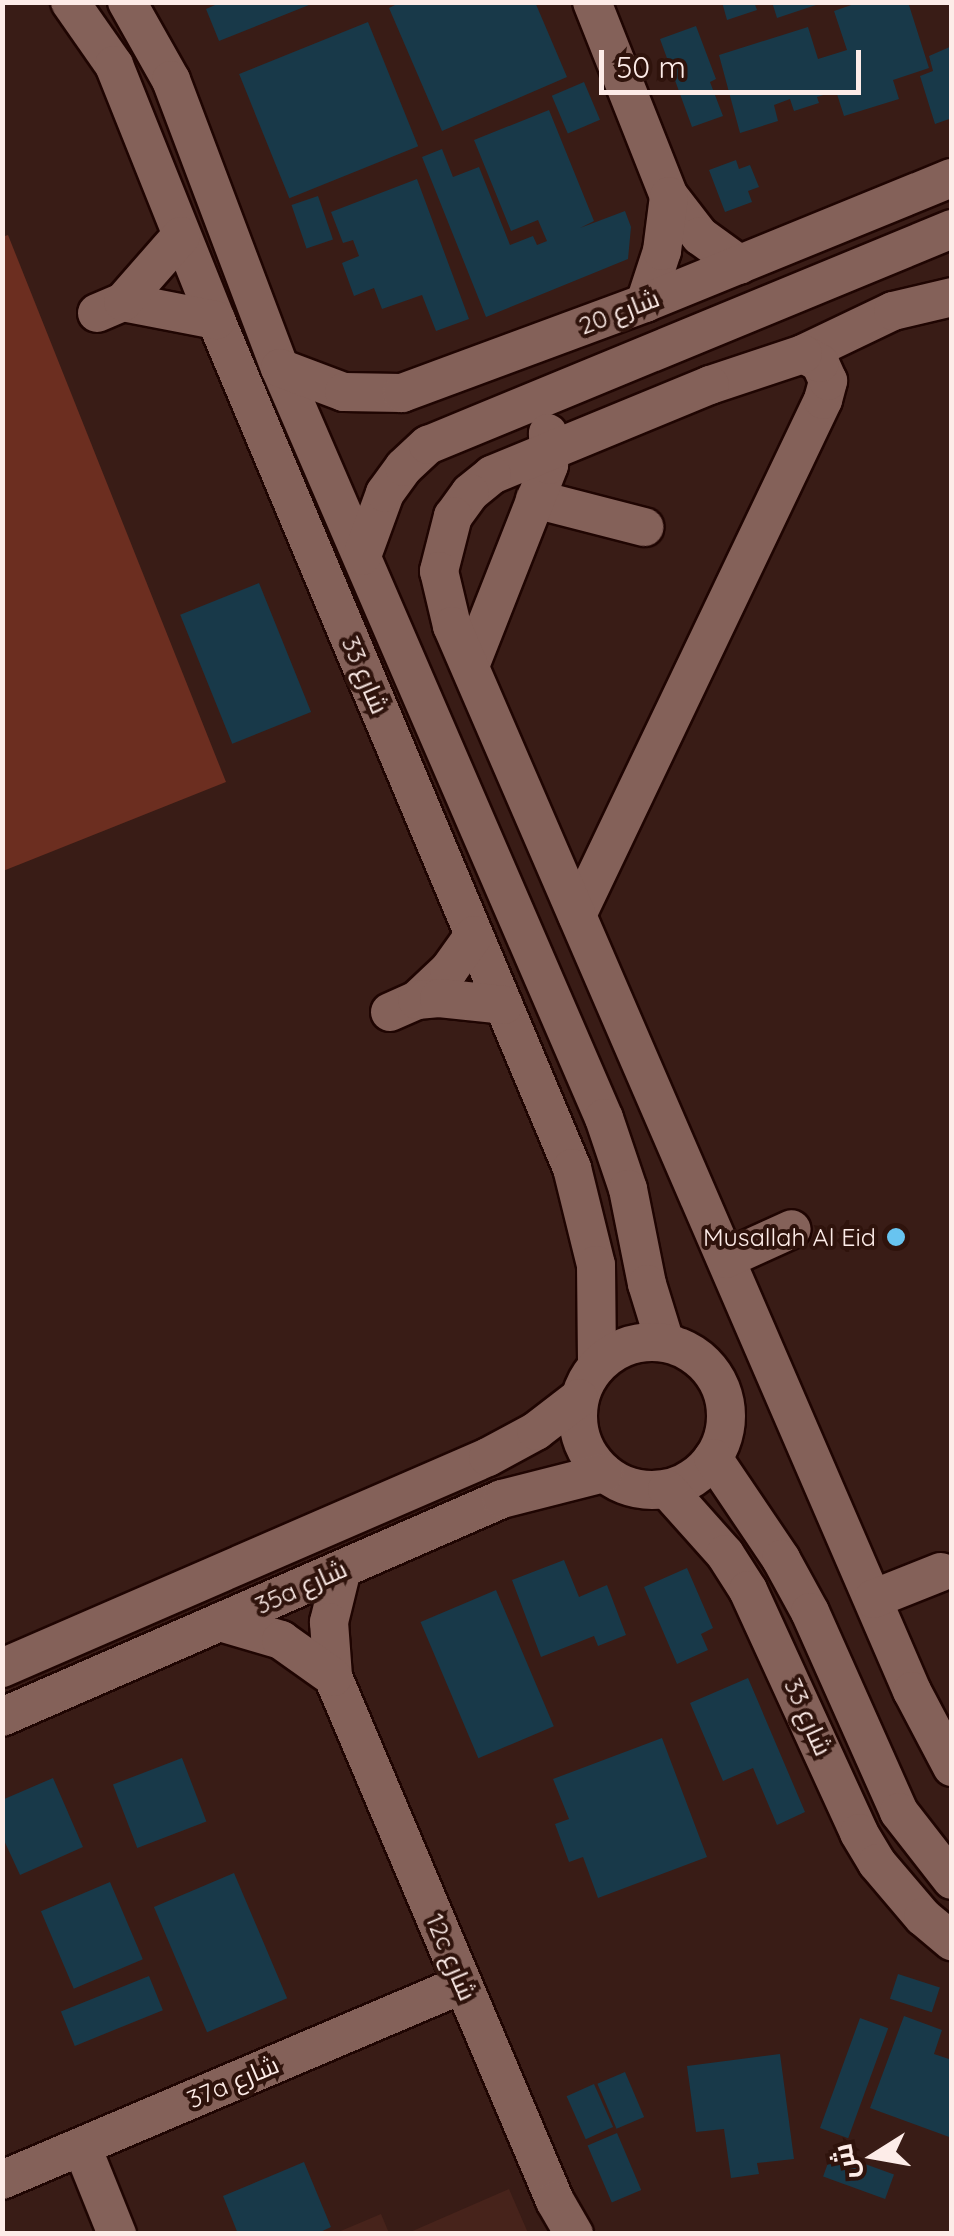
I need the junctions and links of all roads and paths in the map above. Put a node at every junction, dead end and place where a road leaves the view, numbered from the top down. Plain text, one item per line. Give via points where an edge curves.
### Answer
1 (70, 2) edge
2 (127, 2) edge
3 (155, 2) edge
4 (592, 2) edge
5 (157, 48) junction
6 (952, 178) edge
7 (669, 196) junction
8 (952, 230) edge
9 (182, 236) junction
10 (740, 264) junction
11 (952, 297) edge
12 (645, 304) junction
13 (216, 320) junction
14 (803, 354) junction
15 (280, 368) junction
16 (528, 401) junction
17 (550, 448) junction
18 (535, 499) junction
19 (644, 527) dead end
20 (362, 556) junction
21 (470, 666) junction
22 (577, 915) junction
23 (474, 936) junction
24 (504, 1006) junction
25 (792, 1229) dead end
26 (726, 1260) junction
27 (665, 1342) junction
28 (588, 1382) junction
29 (713, 1458) junction
30 (604, 1472) junction
31 (667, 1489) junction
32 (342, 1568) junction
33 (941, 1572) dead end
34 (873, 1599) junction
35 (220, 1622) junction
36 (2, 1668) edge
37 (334, 1677) junction
38 (2, 1717) edge
39 (952, 1767) edge
40 (952, 1880) edge
41 (952, 1940) edge
42 (463, 1984) junction
43 (82, 2146) junction
44 (2, 2180) edge
45 (117, 2234) edge
46 (574, 2234) edge

1 - 9 street, شارع 33 via 114,65
2 - 5 street, شارع 33
3 - 5 street
4 - 7 street
5 - 15 street, شارع 33
6 - 10 street, شارع 20
7 - 10 street via 700,236
7 - 12 street via 662,251
8 - 16 street, شارع 20
9 - 13 street, شارع 33
9 - 13 street via 110,307
10 - 12 street, شارع 20
11 - 14 street via 893,311
12 - 15 street, شارع 20 via 402,393 344,392
13 - 23 street, شارع 33
14 - 17 street
14 - 22 street via 820,364 828,381 823,400
15 - 20 street, شارع 33
16 - 17 street
16 - 20 street, شارع 20 via 456,430 404,467 385,493
17 - 18 street
17 - 21 street via 470,493 443,543 442,599
18 - 19 street
18 - 21 street
20 - 27 street, شارع 33 via 604,1118
21 - 22 street
22 - 26 street
23 - 24 street, شارع 33
23 - 24 street via 404,1006 460,999
24 - 28 street, شارع 33 via 583,1200 599,1299
25 - 26 street
26 - 34 street
27 - 28 street via 628,1345
27 - 29 street via 698,1358 721,1387 726,1424
28 - 30 street via 578,1414 584,1446
28 - 36 street, 35a شارع via 500,1451
29 - 31 street
29 - 40 street, شارع 33 via 810,1612 899,1812
30 - 31 street via 634,1488
30 - 32 street, 35a شارع via 502,1499
31 - 41 street, شارع 33 via 748,1590 877,1863
32 - 35 street, 35a شارع
32 - 37 street, 12c شارع via 329,1622
33 - 34 street
34 - 39 street
35 - 37 street via 282,1640
35 - 38 street, 35a شارع
37 - 42 street, 12c شارع
42 - 43 street, 37a شارع
42 - 46 street, 12c شارع
43 - 44 street, 37a شارع
43 - 45 street

